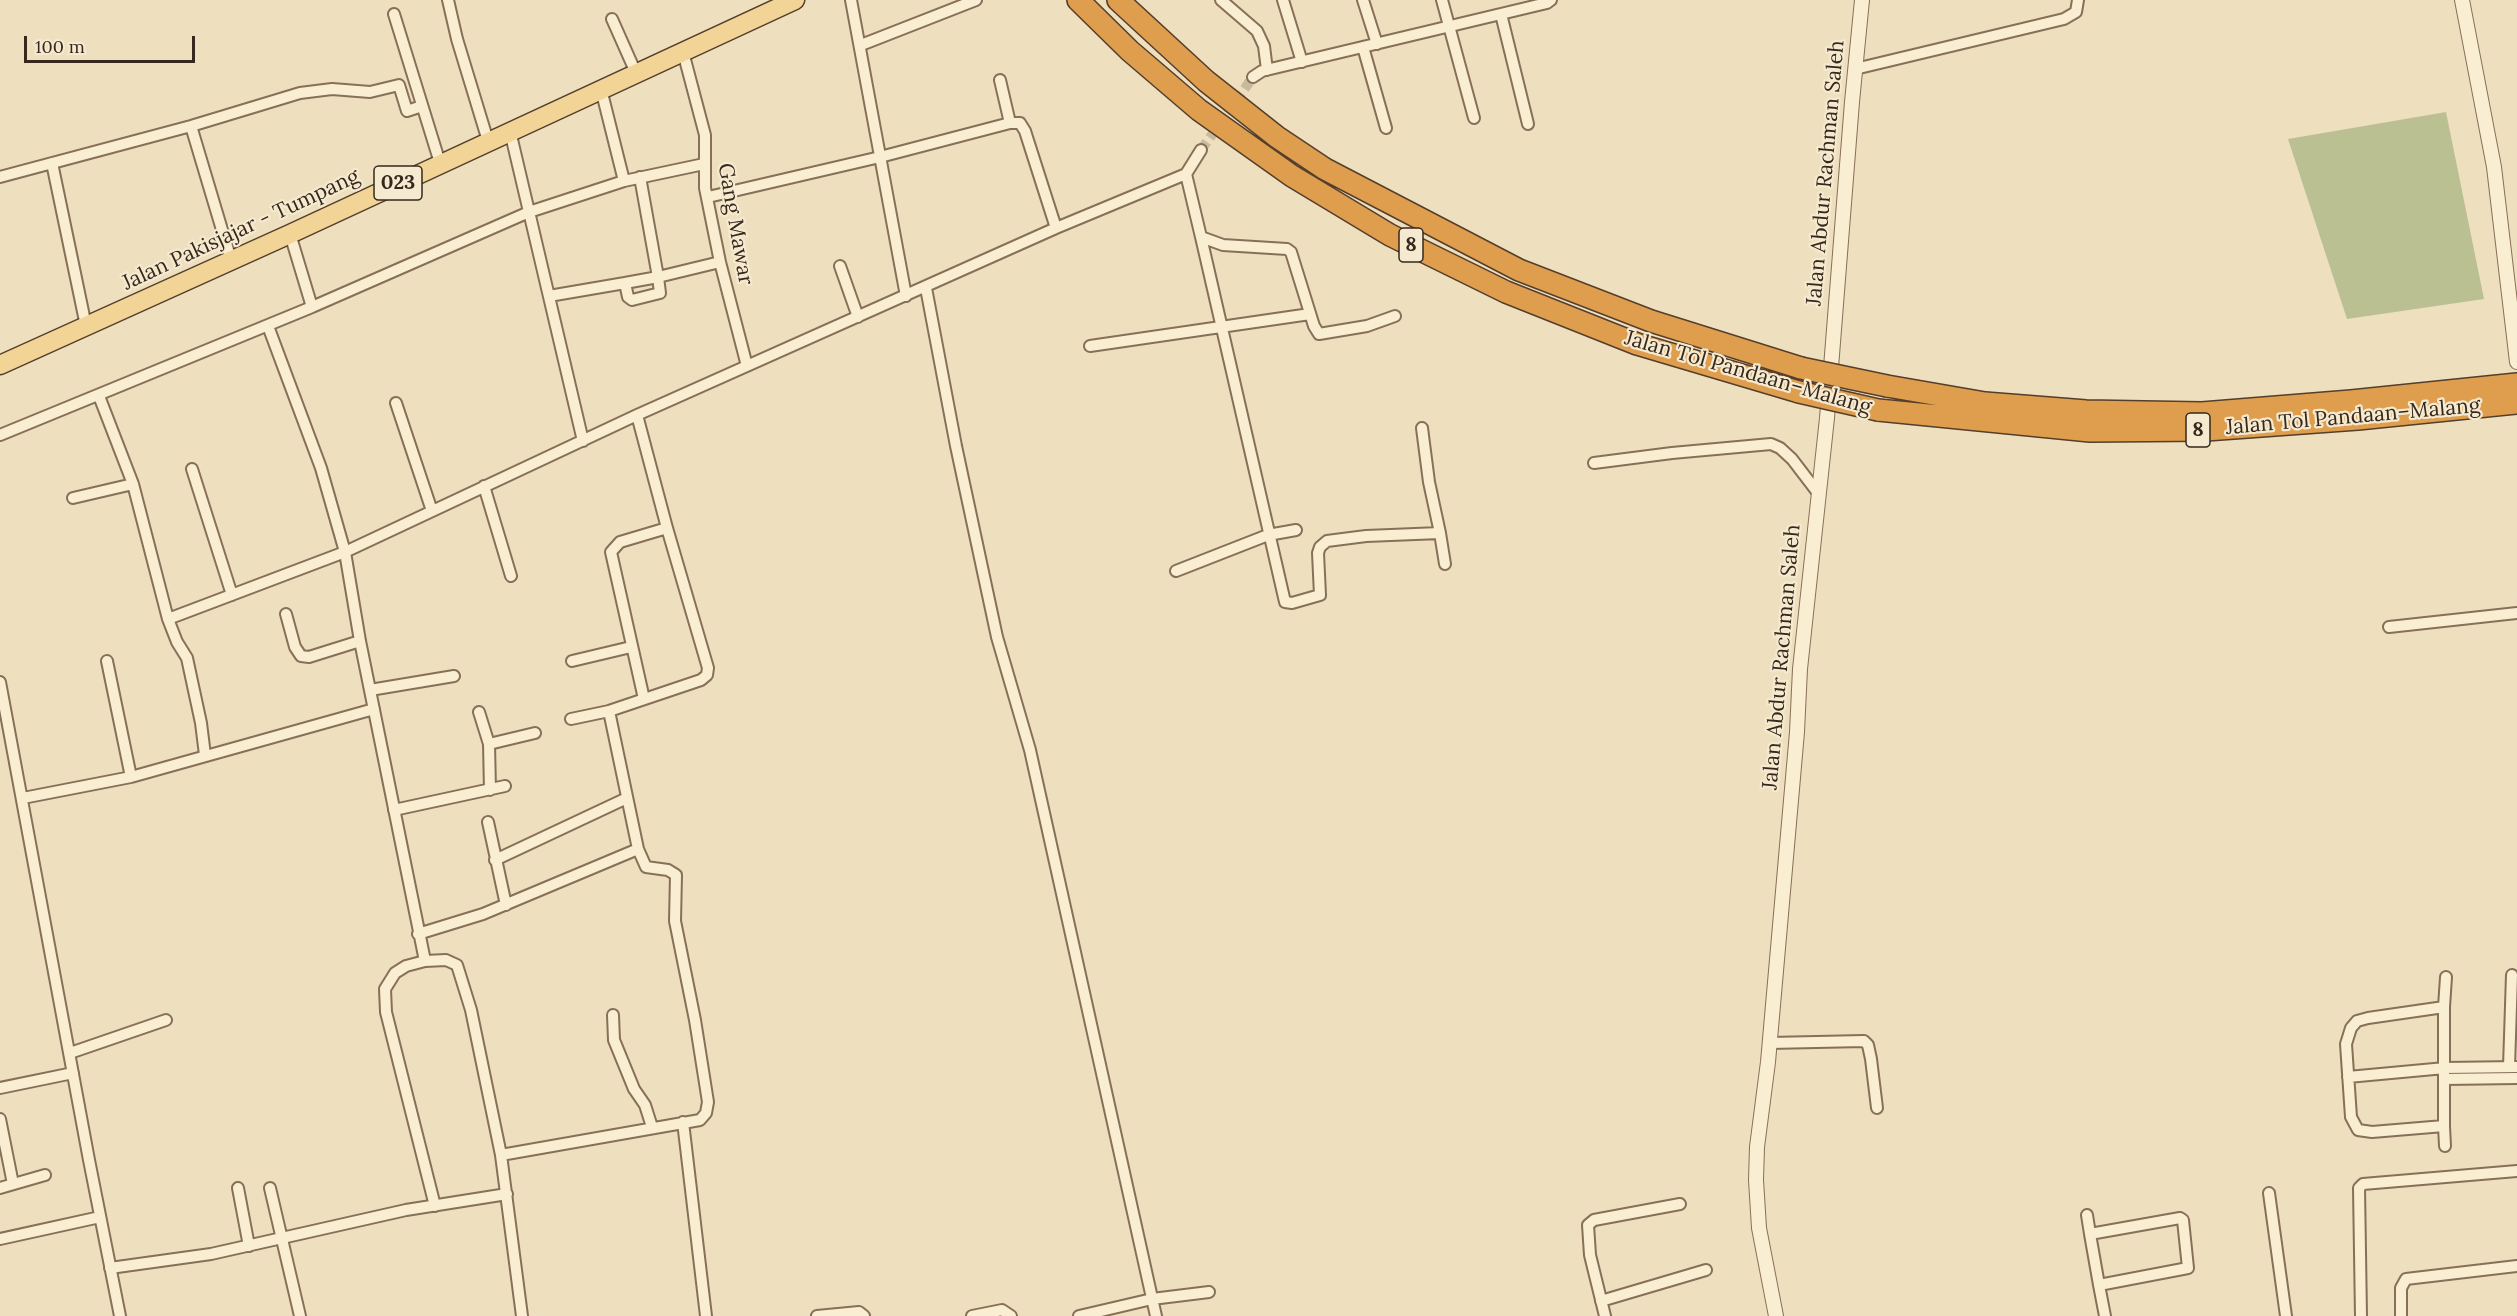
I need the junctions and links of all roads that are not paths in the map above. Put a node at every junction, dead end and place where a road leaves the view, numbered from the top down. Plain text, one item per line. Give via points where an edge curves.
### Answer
1 (448, 0) edge
2 (795, 0) edge
3 (851, 0) edge
4 (976, 0) edge
5 (1078, 0) edge
6 (1118, 0) edge
7 (1221, 0) edge
8 (1283, 0) edge
9 (1363, 0) edge
10 (1442, 0) edge
11 (1551, 0) edge
12 (1862, 0) edge
13 (2078, 0) edge
14 (2462, 0) edge
15 (394, 14) dead end
16 (1501, 14) junction
17 (612, 19) dead end
18 (1448, 27) junction
19 (1377, 44) junction
20 (861, 45) junction
21 (1363, 47) junction
22 (683, 52) junction
23 (1302, 62) junction
24 (1855, 69) junction
25 (1268, 70) junction
26 (636, 73) junction
27 (1253, 77) tunnel mouth
28 (1000, 80) dead end
29 (601, 89) junction
30 (422, 106) junction
31 (1474, 118) dead end
32 (1010, 123) junction
33 (1528, 124) dead end
34 (190, 126) junction
35 (1386, 128) dead end
36 (510, 131) junction
37 (488, 141) junction
38 (1201, 150) tunnel mouth
39 (880, 157) junction
40 (52, 163) junction
41 (440, 163) junction
42 (704, 164) junction
43 (1186, 174) junction
44 (0, 177) edge
45 (640, 177) junction
46 (624, 181) junction
47 (708, 197) junction
48 (529, 212) junction
49 (1056, 228) junction
50 (290, 234) junction
51 (1201, 237) junction
52 (231, 260) junction
53 (720, 262) junction
54 (840, 266) dead end
55 (658, 277) junction
56 (625, 283) junction
57 (926, 288) junction
58 (549, 296) junction
59 (906, 296) junction
60 (312, 308) junction
61 (1310, 314) junction
62 (1395, 316) dead end
63 (858, 317) junction
64 (268, 326) junction
65 (1221, 326) junction
66 (86, 327) junction
67 (1090, 346) dead end
68 (2517, 362) edge
69 (0, 364) edge
70 (747, 366) junction
71 (2517, 384) edge
72 (99, 396) junction
73 (2517, 402) edge
74 (396, 403) dead end
75 (637, 415) junction
76 (1422, 428) dead end
77 (0, 435) edge
78 (583, 441) junction
79 (1594, 463) dead end
80 (192, 469) dead end
81 (133, 484) junction
82 (484, 486) junction
83 (1818, 493) junction
84 (73, 498) dead end
85 (432, 511) junction
86 (667, 528) junction
87 (1296, 530) dead end
88 (1440, 533) junction
89 (1268, 535) junction
90 (345, 552) junction
91 (1445, 564) dead end
92 (1176, 571) dead end
93 (511, 576) dead end
94 (232, 595) junction
95 (2517, 613) edge
96 (286, 614) dead end
97 (168, 619) junction
98 (2389, 627) dead end
99 (360, 641) junction
100 (632, 647) junction
101 (107, 661) dead end
102 (572, 661) dead end
103 (454, 676) dead end
104 (0, 682) edge
105 (370, 690) junction
106 (644, 699) junction
107 (374, 709) junction
108 (609, 711) junction
109 (479, 712) dead end
110 (571, 718) dead end
111 (535, 733) dead end
112 (489, 744) junction
113 (205, 755) junction
114 (131, 777) junction
115 (505, 786) dead end
116 (490, 790) junction
117 (23, 798) junction
118 (627, 798) junction
119 (394, 810) junction
120 (488, 822) dead end
121 (638, 849) junction
122 (495, 860) junction
123 (506, 905) junction
124 (418, 933) junction
125 (425, 961) junction
126 (2512, 975) dead end
127 (2446, 977) dead end
128 (2444, 1007) junction
129 (613, 1015) dead end
130 (166, 1020) dead end
131 (1769, 1043) junction
132 (70, 1053) junction
133 (2513, 1067) edge
134 (73, 1073) junction
135 (2445, 1073) junction
136 (2348, 1077) junction
137 (2517, 1078) edge
138 (0, 1088) edge
139 (1877, 1107) dead end
140 (0, 1119) edge
141 (682, 1122) junction
142 (2444, 1126) junction
143 (652, 1127) junction
144 (2445, 1146) dead end
145 (501, 1155) junction
146 (2517, 1171) edge
147 (45, 1175) dead end
148 (13, 1184) junction
149 (0, 1188) edge
150 (238, 1188) dead end
151 (270, 1188) dead end
152 (2269, 1193) dead end
153 (507, 1194) junction
154 (1680, 1204) dead end
155 (435, 1206) junction
156 (2087, 1215) dead end
157 (100, 1217) junction
158 (2090, 1234) junction
159 (0, 1239) edge
160 (282, 1239) junction
161 (249, 1246) junction
162 (2517, 1266) edge
163 (110, 1268) junction
164 (1706, 1270) dead end
165 (2099, 1286) junction
166 (1209, 1292) dead end
167 (1152, 1299) junction
168 (1601, 1301) junction
169 (120, 1316) edge
170 (300, 1316) edge
171 (522, 1316) edge
172 (706, 1316) edge
173 (817, 1316) edge
174 (864, 1316) edge
175 (972, 1316) edge
176 (1011, 1316) edge
177 (1079, 1316) edge
178 (1156, 1316) edge
179 (1605, 1316) edge
180 (1776, 1316) edge
181 (2104, 1316) edge
182 (2286, 1316) edge
183 (2361, 1316) edge
184 (2402, 1316) edge

1 - 37 street
2 - 22 main road, Jalan Pakisjajar - Tumpang / 023
3 - 20 street
4 - 20 street
5 - 73 highway, Jalan Tol Pandaan–Malang / 8, bridge via 1199,110 1292,176 1390,235 1506,292 1637,344 1799,392 1878,410 2090,431 2218,429
6 - 71 highway, Jalan Tol Pandaan–Malang / 8, bridge via 1206,81 1325,169 1519,270 1651,321 1801,369 1985,404 2086,411 2202,413
7 - 25 street via 1257,31
8 - 23 street
9 - 19 street
10 - 18 street
11 - 16 street
12 - 24 street, Jalan Abdur Rachman Saleh
13 - 24 street via 2076,12 2064,19
14 - 68 street via 2494,167
15 - 30 street
16 - 18 street
16 - 33 street
17 - 26 street
18 - 19 street
18 - 31 street
19 - 21 street
20 - 39 street
21 - 23 street
21 - 35 street
22 - 26 main road, Jalan Pakisjajar - Tumpang / 023
22 - 42 street, Gang Mawar via 705,135
23 - 25 street
24 - 83 street, Jalan Abdur Rachman Saleh
25 - 27 street
26 - 29 main road, Jalan Pakisjajar - Tumpang / 023
28 - 32 street
29 - 36 main road, Jalan Pakisjajar - Tumpang / 023
29 - 46 street
30 - 34 street via 407,111 399,85 370,92 332,89 300,93
30 - 41 street
32 - 39 street
32 - 49 street via 1020,123 1025,130
34 - 40 street
34 - 52 street
36 - 37 main road, Jalan Pakisjajar - Tumpang / 023
36 - 48 street
37 - 41 main road, Jalan Pakisjajar - Tumpang / 023
38 - 43 street
39 - 47 street
39 - 59 street
40 - 44 street
40 - 66 street
41 - 50 main road, Jalan Pakisjajar - Tumpang / 023
42 - 45 street
42 - 47 street, Gang Mawar
43 - 49 street
43 - 51 street
45 - 46 street
45 - 55 street
46 - 48 street
47 - 53 street, Gang Mawar
48 - 58 street
48 - 60 street
49 - 57 street
50 - 52 main road, Jalan Pakisjajar - Tumpang / 023
50 - 60 street
51 - 61 street via 1224,245 1287,249
51 - 65 street
52 - 66 main road, Jalan Pakisjajar - Tumpang / 023
53 - 55 street
53 - 70 street, Gang Mawar
54 - 63 street
55 - 56 street
55 - 56 street via 660,292 632,300
56 - 58 street
57 - 59 street
57 - 167 street via 997,637 1030,750
58 - 78 street
59 - 63 street
60 - 64 street
61 - 62 street via 1319,334
61 - 65 street
63 - 70 street
64 - 72 street
64 - 90 street via 321,468
65 - 67 street
65 - 89 street
66 - 69 main road, Jalan Pakisjajar - Tumpang / 023
70 - 75 street
72 - 77 street
72 - 81 street
74 - 85 street
75 - 78 street
75 - 86 street
76 - 88 street
78 - 82 street
79 - 83 street via 1771,444 1792,459
80 - 94 street
81 - 84 street
81 - 97 street
82 - 85 street
82 - 93 street
83 - 131 street, Jalan Abdur Rachman Saleh
85 - 90 street
86 - 100 street via 620,542 611,552
86 - 106 street via 708,668 701,680
87 - 89 street
88 - 89 street via 1326,542 1318,553 1320,595 1292,603 1282,597
88 - 91 street
89 - 92 street
90 - 94 street
90 - 99 street
94 - 97 street
95 - 98 street
96 - 99 street via 301,656
97 - 113 street via 187,658
99 - 105 street
100 - 102 street
100 - 106 street
101 - 114 street
103 - 105 street
104 - 117 street
105 - 107 street
106 - 108 street
107 - 113 street
107 - 119 street
108 - 110 street
108 - 118 street
109 - 112 street
111 - 112 street
112 - 116 street
113 - 114 street
114 - 117 street
115 - 116 street
116 - 119 street
117 - 132 street
118 - 121 street
118 - 122 street
119 - 124 street
120 - 122 street
121 - 123 street
121 - 141 street via 646,867 676,875 675,921 708,1102 704,1117
122 - 123 street
123 - 124 street
124 - 125 street
125 - 145 street via 446,960 457,966 471,1010
125 - 155 street via 395,974 386,989 386,1012
126 - 133 street
127 - 128 street
128 - 135 street
128 - 136 street via 2357,1021 2346,1044
129 - 143 street via 614,1040
130 - 132 street
131 - 139 street via 1864,1041 1868,1045
131 - 180 street, Jalan Abdur Rachman Saleh via 1756,1180 1759,1228
132 - 134 street
133 - 135 street
134 - 138 street
134 - 157 street
135 - 136 street
135 - 137 street
135 - 142 street
136 - 142 street via 2350,1116 2358,1130
140 - 148 street
141 - 143 street
141 - 172 street
142 - 144 street
143 - 145 street
145 - 153 street
146 - 183 street via 2366,1182 2361,1186
147 - 148 street
148 - 149 street
150 - 161 street
151 - 160 street
152 - 182 street
153 - 155 street
153 - 171 street
154 - 168 street via 1594,1220 1588,1225 1590,1255
155 - 160 street
156 - 158 street
157 - 159 street
157 - 163 street
158 - 165 street
158 - 165 street via 2180,1218 2184,1223 2188,1268
160 - 161 street
160 - 170 street
161 - 163 street
162 - 184 street via 2406,1278 2401,1288
163 - 169 street
164 - 168 street
165 - 181 street
166 - 167 street
167 - 177 street
167 - 178 street
168 - 179 street
173 - 174 street via 859,1312
175 - 176 street via 1002,1310

